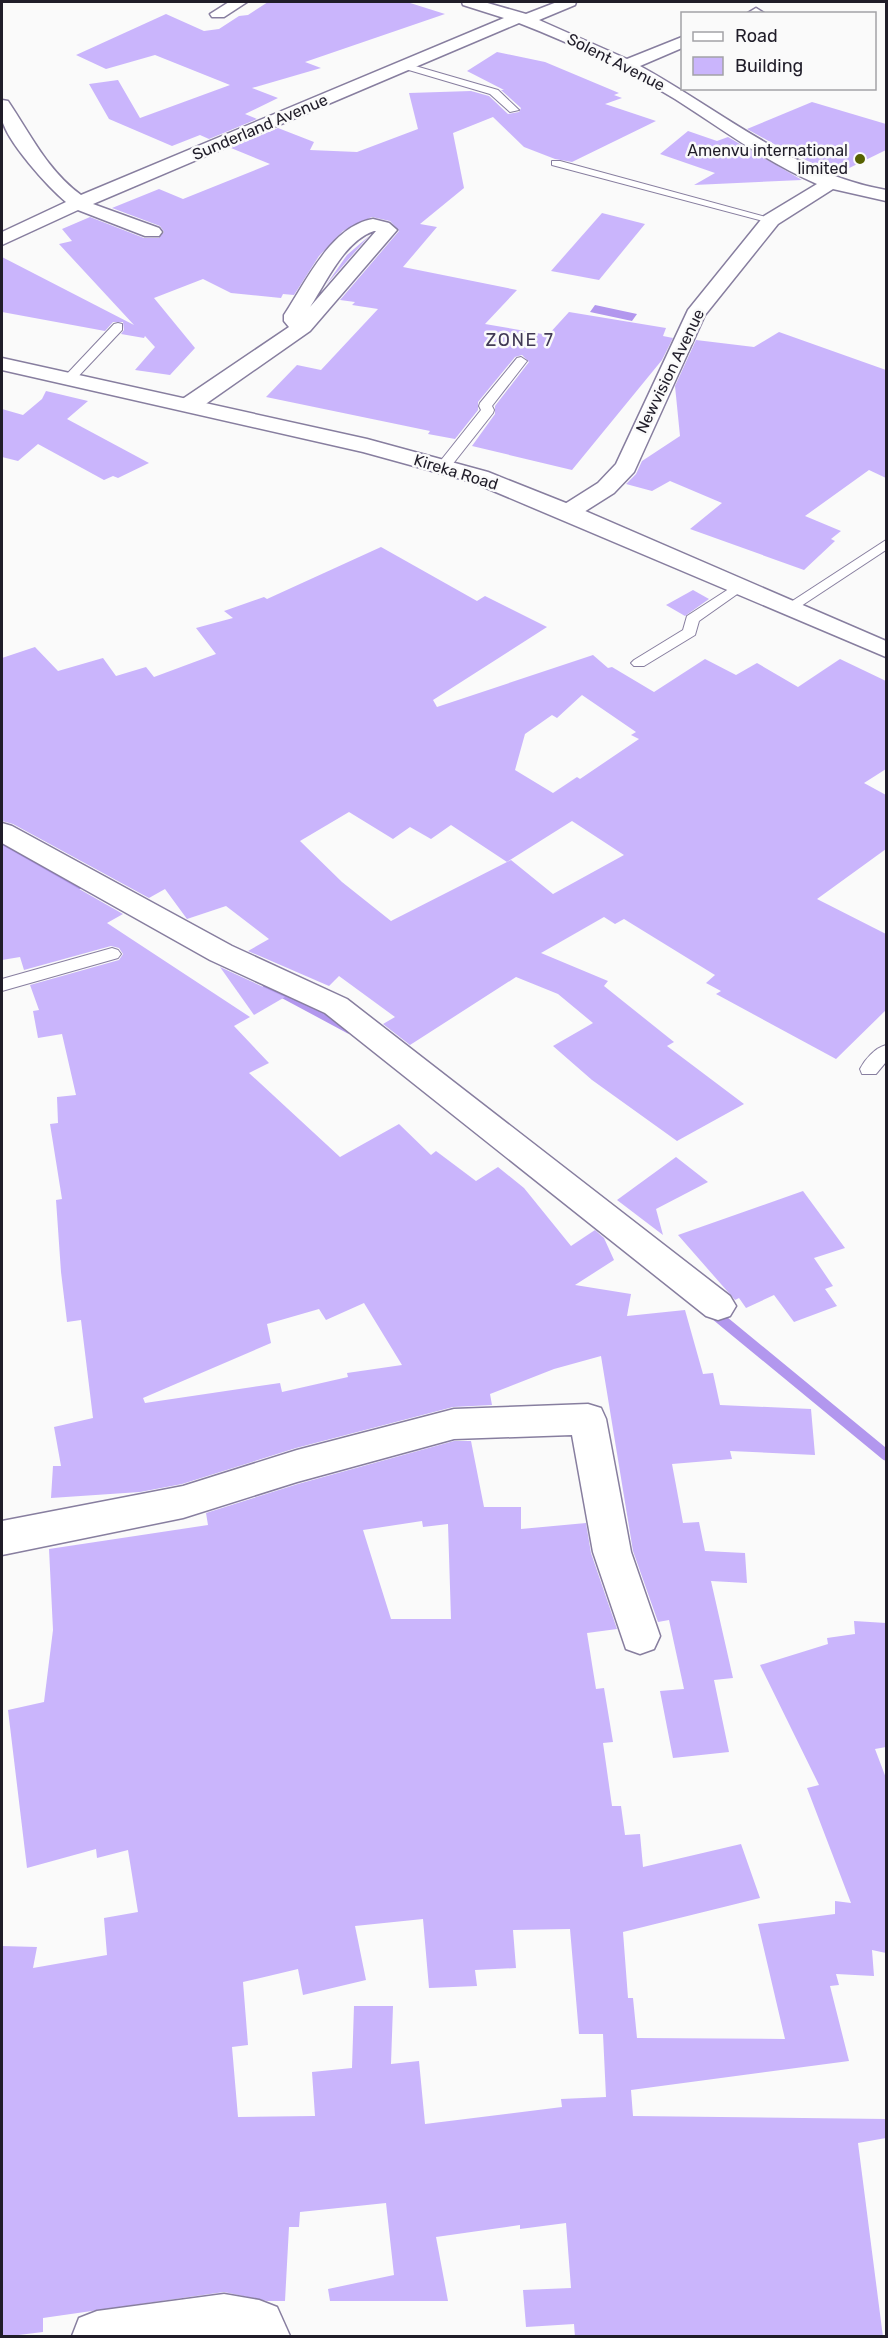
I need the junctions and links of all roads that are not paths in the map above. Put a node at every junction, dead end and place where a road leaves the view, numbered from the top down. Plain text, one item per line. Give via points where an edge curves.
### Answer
1 (239, 2) edge
2 (469, 2) edge
3 (569, 2) edge
4 (218, 14) dead end
5 (523, 18) junction
6 (681, 42) edge
7 (627, 65) junction
8 (405, 66) junction
9 (2, 105) edge
10 (514, 110) dead end
11 (556, 164) dead end
12 (829, 184) junction
13 (886, 195) edge
14 (79, 203) junction
15 (771, 220) junction
16 (152, 232) dead end
17 (2, 239) edge
18 (330, 264) junction
19 (355, 268) junction
20 (118, 327) dead end
21 (303, 327) junction
22 (521, 361) dead end
23 (2, 364) edge
24 (69, 379) junction
25 (189, 405) junction
26 (443, 467) junction
27 (568, 512) junction
28 (886, 544) edge
29 (738, 587) junction
30 (787, 609) junction
31 (886, 650) edge
32 (639, 663) dead end
33 (2, 832) edge
34 (112, 954) dead end
35 (2, 985) edge
36 (886, 1051) edge
37 (869, 1069) dead end
38 (718, 1306) dead end
39 (2, 1538) edge
40 (640, 1636) dead end
41 (97, 2337) edge
42 (265, 2337) edge

1 - 4 street
2 - 5 street, Solent Avenue
3 - 5 street, Sunderland Avenue
5 - 7 street, Solent Avenue
5 - 8 street, Sunderland Avenue
6 - 7 street
7 - 12 street, Solent Avenue via 765,150
8 - 10 lane via 494,92
8 - 14 street, Sunderland Avenue
9 - 14 street via 19,136
11 - 15 lane
12 - 13 street, Solent Avenue
12 - 15 street, Newvision Avenue
14 - 16 street
14 - 17 street, Sunderland Avenue
15 - 27 street, Newvision Avenue via 695,314 626,466 606,488
18 - 19 street
18 - 19 street via 359,229 370,225 388,230
18 - 21 street via 294,315 294,321
19 - 21 street
20 - 24 lane
21 - 25 street
22 - 26 lane
23 - 24 street, Kireka Road
24 - 25 street, Kireka Road
25 - 26 street, Kireka Road
26 - 27 street, Kireka Road via 480,477
27 - 29 street, Kireka Road
28 - 30 lane
29 - 30 street, Kireka Road
29 - 32 lane via 692,619 690,632
30 - 31 street, Kireka Road
33 - 38 street via 221,953 336,1006
34 - 35 lane
36 - 37 lane
39 - 40 street via 183,1502 297,1466 454,1424 588,1419 612,1552
41 - 42 street via 224,2319 259,2325

